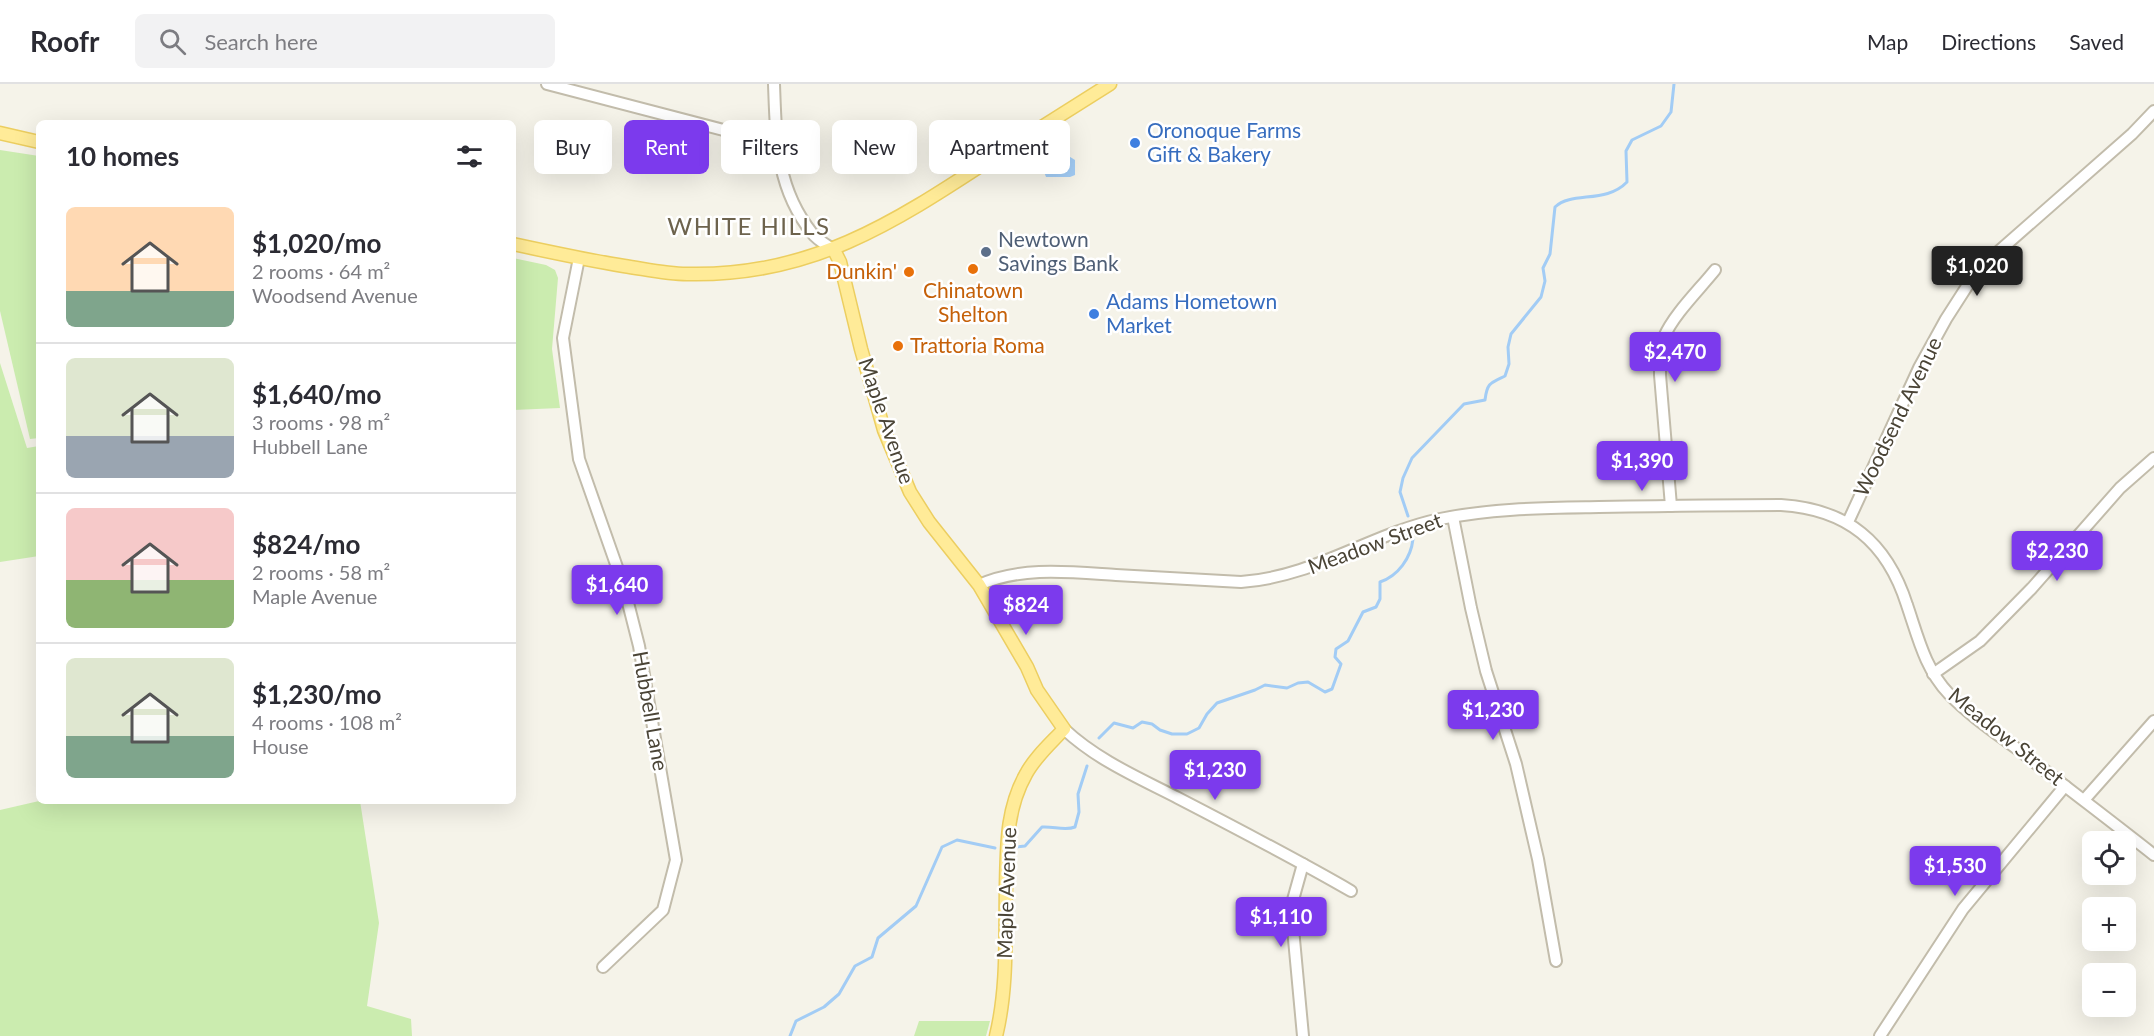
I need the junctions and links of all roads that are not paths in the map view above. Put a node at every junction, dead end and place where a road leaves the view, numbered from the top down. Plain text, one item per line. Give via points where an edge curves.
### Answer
1 (547, 84) edge
2 (774, 84) edge
3 (1110, 84) edge
4 (2154, 111) edge
5 (776, 120) edge
6 (721, 129) edge
7 (0, 133) edge
8 (36, 141) edge
9 (784, 174) edge
10 (516, 245) edge
11 (834, 250) junction
12 (579, 258) junction
13 (1715, 270) dead end
14 (2154, 458) edge
15 (1671, 506) junction
16 (1453, 517) junction
17 (1848, 522) junction
18 (979, 585) junction
19 (1933, 674) junction
20 (2154, 721) edge
21 (1065, 729) junction
22 (2066, 786) junction
23 (2084, 800) junction
24 (2154, 855) edge
25 (1303, 864) junction
26 (1351, 891) dead end
27 (1557, 961) dead end
28 (603, 967) dead end
29 (996, 1036) edge
30 (1303, 1036) edge
31 (1880, 1036) edge

1 - 6 street
2 - 5 street
3 - 11 main road via 930,200
4 - 17 street, Woodsend Avenue via 1999,250 1971,280 1919,368
7 - 8 main road
9 - 11 street via 788,194 813,234
10 - 12 main road
11 - 12 main road via 772,267 722,274 685,274
11 - 18 main road, Maple Avenue via 895,459 929,522
12 - 28 street, Hubbell Lane via 563,338 579,459 624,587 639,646 676,860 663,910
13 - 15 street via 1673,322 1663,339 1660,355
14 - 19 street via 2120,489 1980,641
15 - 16 street, Meadow Street via 1512,509
15 - 17 street, Meadow Street via 1797,506
16 - 18 street, Meadow Street via 1400,531 1307,569 1264,580 1035,572
16 - 27 street via 1486,671 1516,764
17 - 19 street, Meadow Street via 1873,542 1892,569
18 - 21 main road, Maple Avenue via 1037,690
19 - 22 street, Meadow Street via 1966,709
20 - 23 street
21 - 25 street via 1109,762
21 - 29 main road, Maple Avenue via 1026,774 1011,809 1002,1007
22 - 23 street, Meadow Street
22 - 31 street via 1963,909
23 - 24 street, Meadow Street
25 - 26 street
25 - 30 street via 1291,907

